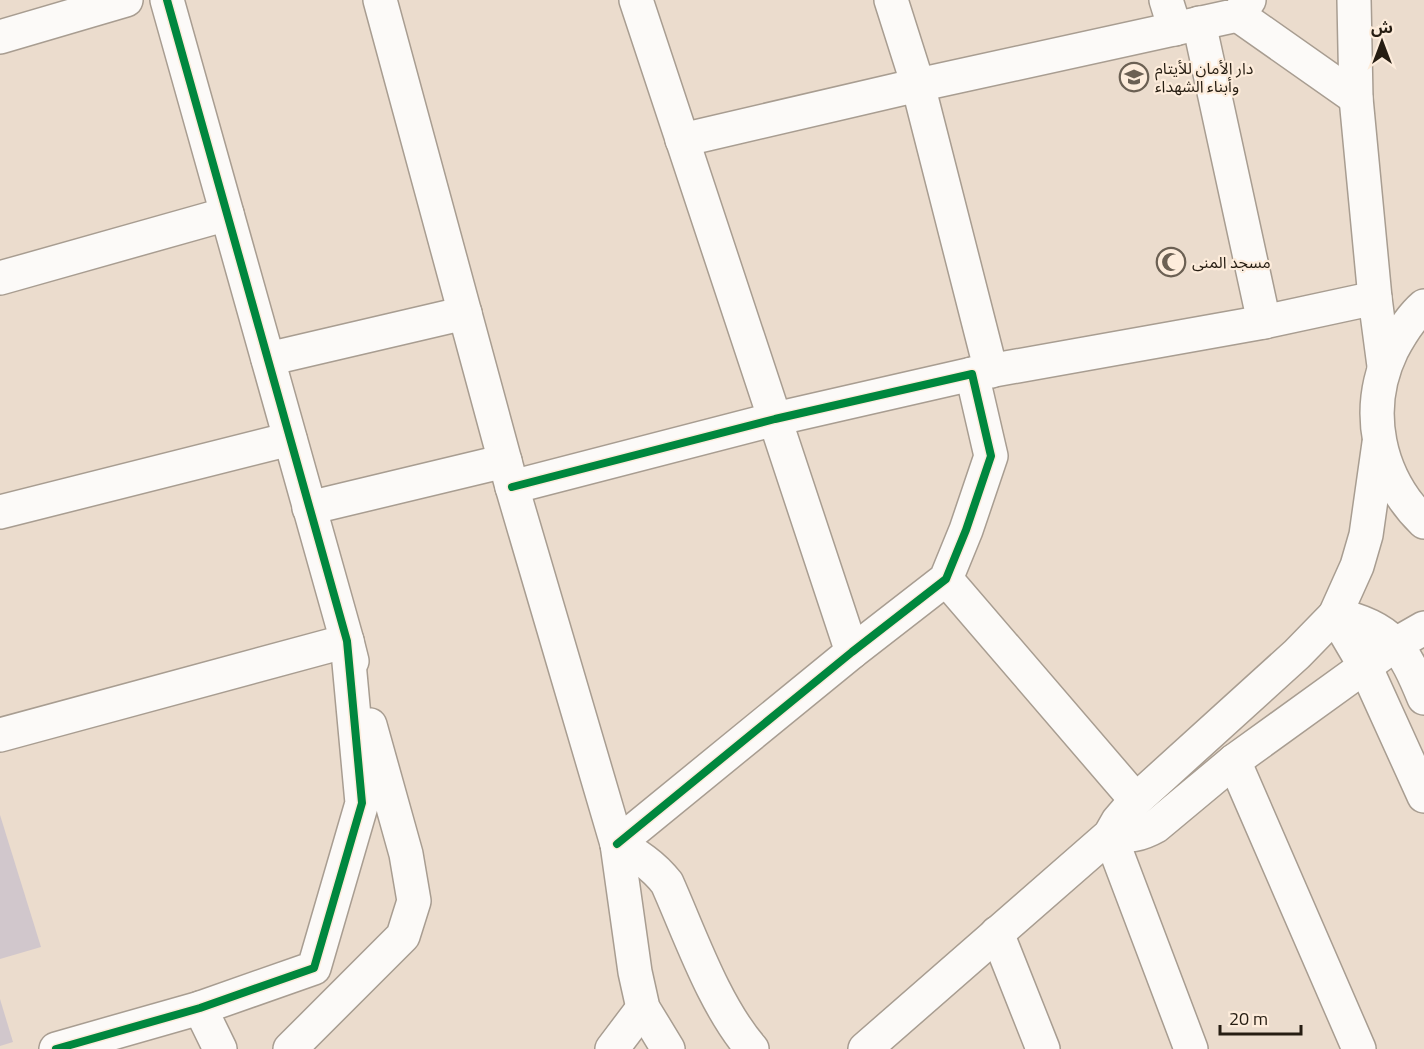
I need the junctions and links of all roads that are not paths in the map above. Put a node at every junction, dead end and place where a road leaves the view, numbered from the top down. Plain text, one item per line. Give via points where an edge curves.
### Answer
1 (126, 0) edge
2 (167, 0) edge
3 (380, 0) edge
4 (636, 0) edge
5 (891, 0) edge
6 (1354, 0) edge
7 (1243, 8) edge
8 (1180, 17) edge
9 (0, 37) edge
10 (918, 85) junction
11 (1356, 98) junction
12 (682, 140) junction
13 (227, 214) junction
14 (0, 278) edge
15 (1376, 298) junction
16 (1424, 306) edge
17 (465, 313) junction
18 (1264, 322) junction
19 (268, 358) junction
20 (1384, 366) junction
21 (981, 373) junction
22 (775, 418) junction
23 (290, 439) junction
24 (1379, 443) junction
25 (509, 474) junction
26 (309, 508) junction
27 (0, 512) edge
28 (1424, 522) edge
29 (946, 579) junction
30 (1335, 615) junction
31 (1424, 628) edge
32 (347, 641) junction
33 (1396, 644) junction
34 (852, 652) junction
35 (1365, 666) junction
36 (1424, 698) edge
37 (0, 735) edge
38 (1234, 761) junction
39 (1424, 796) edge
40 (1136, 800) junction
41 (1110, 836) junction
42 (617, 844) junction
43 (997, 933) junction
44 (200, 1008) junction
45 (643, 1008) junction
46 (56, 1049) edge
47 (220, 1049) edge
48 (290, 1049) edge
49 (612, 1049) edge
50 (668, 1049) edge
51 (752, 1049) edge
52 (865, 1049) edge
53 (1043, 1049) edge
54 (1191, 1049) edge
55 (1359, 1049) edge

1 - 9 street
2 - 13 street
3 - 17 street
4 - 12 street
5 - 10 street
6 - 11 street
7 - 8 street
7 - 11 street
8 - 10 street
8 - 18 street
10 - 12 street
10 - 21 street
11 - 15 street
12 - 22 street
13 - 14 street
13 - 19 street
15 - 18 street
15 - 20 street
16 - 20 street via 1399,335
17 - 19 street
17 - 25 street
18 - 21 street
19 - 23 street
20 - 24 street via 1376,417
21 - 22 street
21 - 29 street via 991,456
22 - 25 street
22 - 34 street
23 - 26 street
23 - 27 street
24 - 28 street via 1390,477 1408,507
24 - 30 street via 1366,535
25 - 26 street
25 - 42 street
26 - 32 street
29 - 34 street
29 - 40 street
30 - 33 street via 1377,628
30 - 35 street
30 - 40 street
31 - 33 street
32 - 37 street
32 - 44 street via 362,803 314,968
32 - 48 street via 406,854 414,901 403,936
33 - 35 street
33 - 36 street via 1412,668
34 - 42 street
35 - 38 street
35 - 39 street
38 - 41 street via 1156,826 1126,837
38 - 55 street
40 - 41 street
41 - 43 street
41 - 54 street
42 - 45 street via 634,972
42 - 51 street via 648,862 667,883 724,1011
43 - 52 street
43 - 53 street
44 - 46 street
44 - 47 street
45 - 49 street
45 - 50 street

